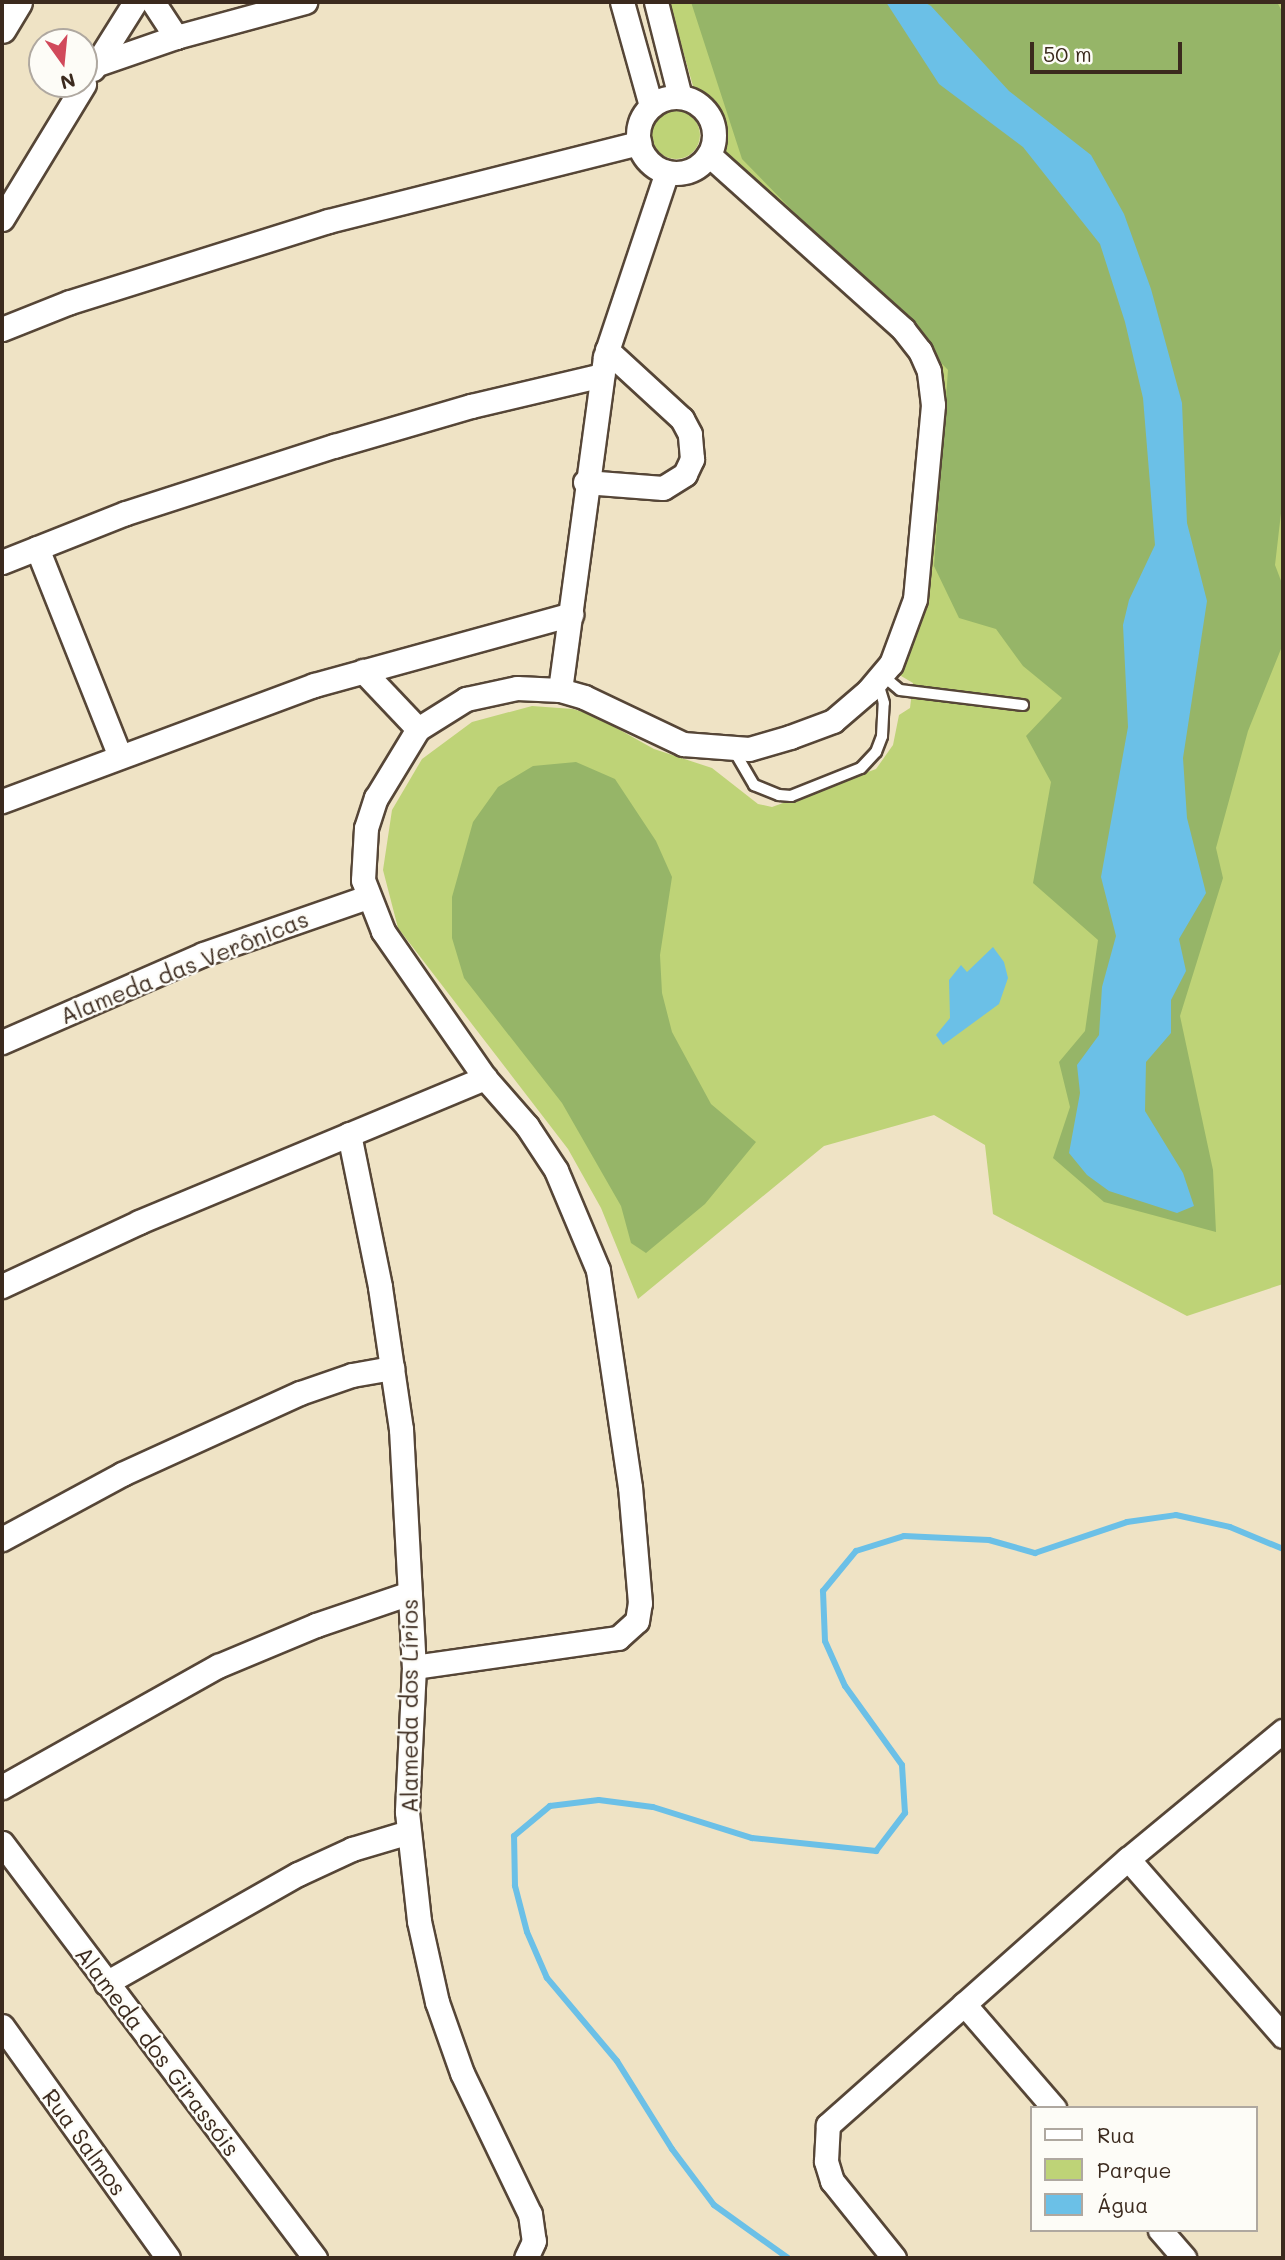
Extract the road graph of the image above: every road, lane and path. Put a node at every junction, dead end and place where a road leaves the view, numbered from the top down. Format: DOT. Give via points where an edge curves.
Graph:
graph roads {
  1 [pos="18,2"];
  2 [pos="135,2"];
  3 [pos="153,2"];
  4 [pos="305,2"];
  5 [pos="622,2"];
  6 [pos="656,2"];
  7 [pos="2,29"];
  8 [pos="176,37"];
  9 [pos="98,61"];
  10 [pos="98,72"];
  11 [pos="680,97"];
  12 [pos="75,98"];
  13 [pos="651,106"];
  14 [pos="639,143"];
  15 [pos="709,155"];
  16 [pos="667,172"];
  17 [pos="2,219"];
  18 [pos="2,328"];
  19 [pos="607,351"];
  20 [pos="602,375"];
  21 [pos="586,482"];
  22 [pos="37,548"];
  23 [pos="2,562"];
  24 [pos="571,614"];
  25 [pos="363,671"];
  26 [pos="879,678"];
  27 [pos="560,690"];
  28 [pos="1023,705"];
  29 [pos="418,729"];
  30 [pos="733,749"];
  31 [pos="119,754"];
  32 [pos="2,801"];
  33 [pos="368,897"];
  34 [pos="2,1042"];
  35 [pos="485,1078"];
  36 [pos="349,1134"];
  37 [pos="2,1286"];
  38 [pos="392,1368"];
  39 [pos="2,1539"];
  40 [pos="410,1593"];
  41 [pos="414,1667"];
  42 [pos="1283,1731"];
  43 [pos="2,1787"];
  44 [pos="409,1832"];
  45 [pos="2,1843"];
  46 [pos="1128,1859"];
  47 [pos="106,1983"];
  48 [pos="964,2004"];
  49 [pos="2,2026"];
  50 [pos="1283,2036"];
  51 [pos="1052,2106"];
  52 [pos="1162,2232"];
  53 [pos="168,2258"];
  54 [pos="315,2258"];
  55 [pos="526,2258"];
  56 [pos="894,2258"];
  57 [pos="1184,2258"];
  1 -- 7 [label="street"];
  2 -- 9 [label="street"];
  3 -- 8 [label="street"];
  4 -- 8 [label="street"];
  5 -- 13 [label="street"];
  6 -- 11 [label="street"];
  8 -- 10 [label="street"];
  11 -- 13 [label="street"];
  11 -- 15 [label="street" via="693,100 712,119 715,132"];
  12 -- 17 [label="street"];
  13 -- 14 [label="street" via="639,125"];
  14 -- 16 [label="street" via="646,160"];
  14 -- 18 [label="street" via="328,221"];
  15 -- 16 [label="street" via="691,171"];
  15 -- 26 [label="street" via="903,329 929,371 932,416 915,599 891,664"];
  16 -- 19 [label="street"];
  19 -- 20 [label="street"];
  19 -- 21 [label="street" via="682,419 690,434 692,459 685,474 663,488"];
  20 -- 21 [label="street"];
  20 -- 22 [label="street" via="471,406 334,446 126,513"];
  21 -- 24 [label="street"];
  22 -- 23 [label="street"];
  22 -- 31 [label="street"];
  24 -- 25 [label="street"];
  24 -- 27 [label="street"];
  25 -- 29 [label="street"];
  25 -- 31 [label="street"];
  26 -- 28 [label="lane" via="900,690"];
  26 -- 30 [label="street" via="833,721 750,749"];
  26 -- 30 [label="lane" via="884,703 882,736 876,752 861,768 791,796 779,795 754,785"];
  27 -- 29 [label="street" via="517,688 466,699"];
  27 -- 30 [label="street" via="683,744"];
  29 -- 33 [label="street" via="390,770 366,828 363,880"];
  31 -- 32 [label="street"];
  33 -- 34 [label="street, Alameda das Verônicas" via="203,954"];
  33 -- 35 [label="street" via="395,949"];
  35 -- 36 [label="street"];
  35 -- 41 [label="street" via="527,1126 556,1170 598,1270 630,1487 640,1603 637,1621 618,1638"];
  36 -- 37 [label="street"];
  36 -- 38 [label="street, Alameda dos Lírios"];
  38 -- 39 [label="street" via="352,1375 300,1393 122,1474"];
  38 -- 40 [label="street, Alameda dos Lírios" via="401,1429"];
  40 -- 41 [label="street, Alameda dos Lírios"];
  40 -- 43 [label="street" via="218,1666"];
  41 -- 44 [label="street, Alameda dos Lírios"];
  42 -- 46 [label="street" via="1246,1757"];
  44 -- 47 [label="street" via="352,1849 298,1874 231,1908"];
  44 -- 55 [label="street, Alameda dos Lírios" via="419,1921 437,2002 461,2073 530,2214 534,2241"];
  45 -- 47 [label="street, Alameda dos Girassóis"];
  46 -- 48 [label="street"];
  46 -- 50 [label="street"];
  47 -- 54 [label="street, Alameda dos Girassóis"];
  48 -- 51 [label="street"];
  48 -- 56 [label="street" via="828,2125 826,2161 832,2181"];
  49 -- 53 [label="street, Rua Salmos"];
  52 -- 57 [label="street"];
}
